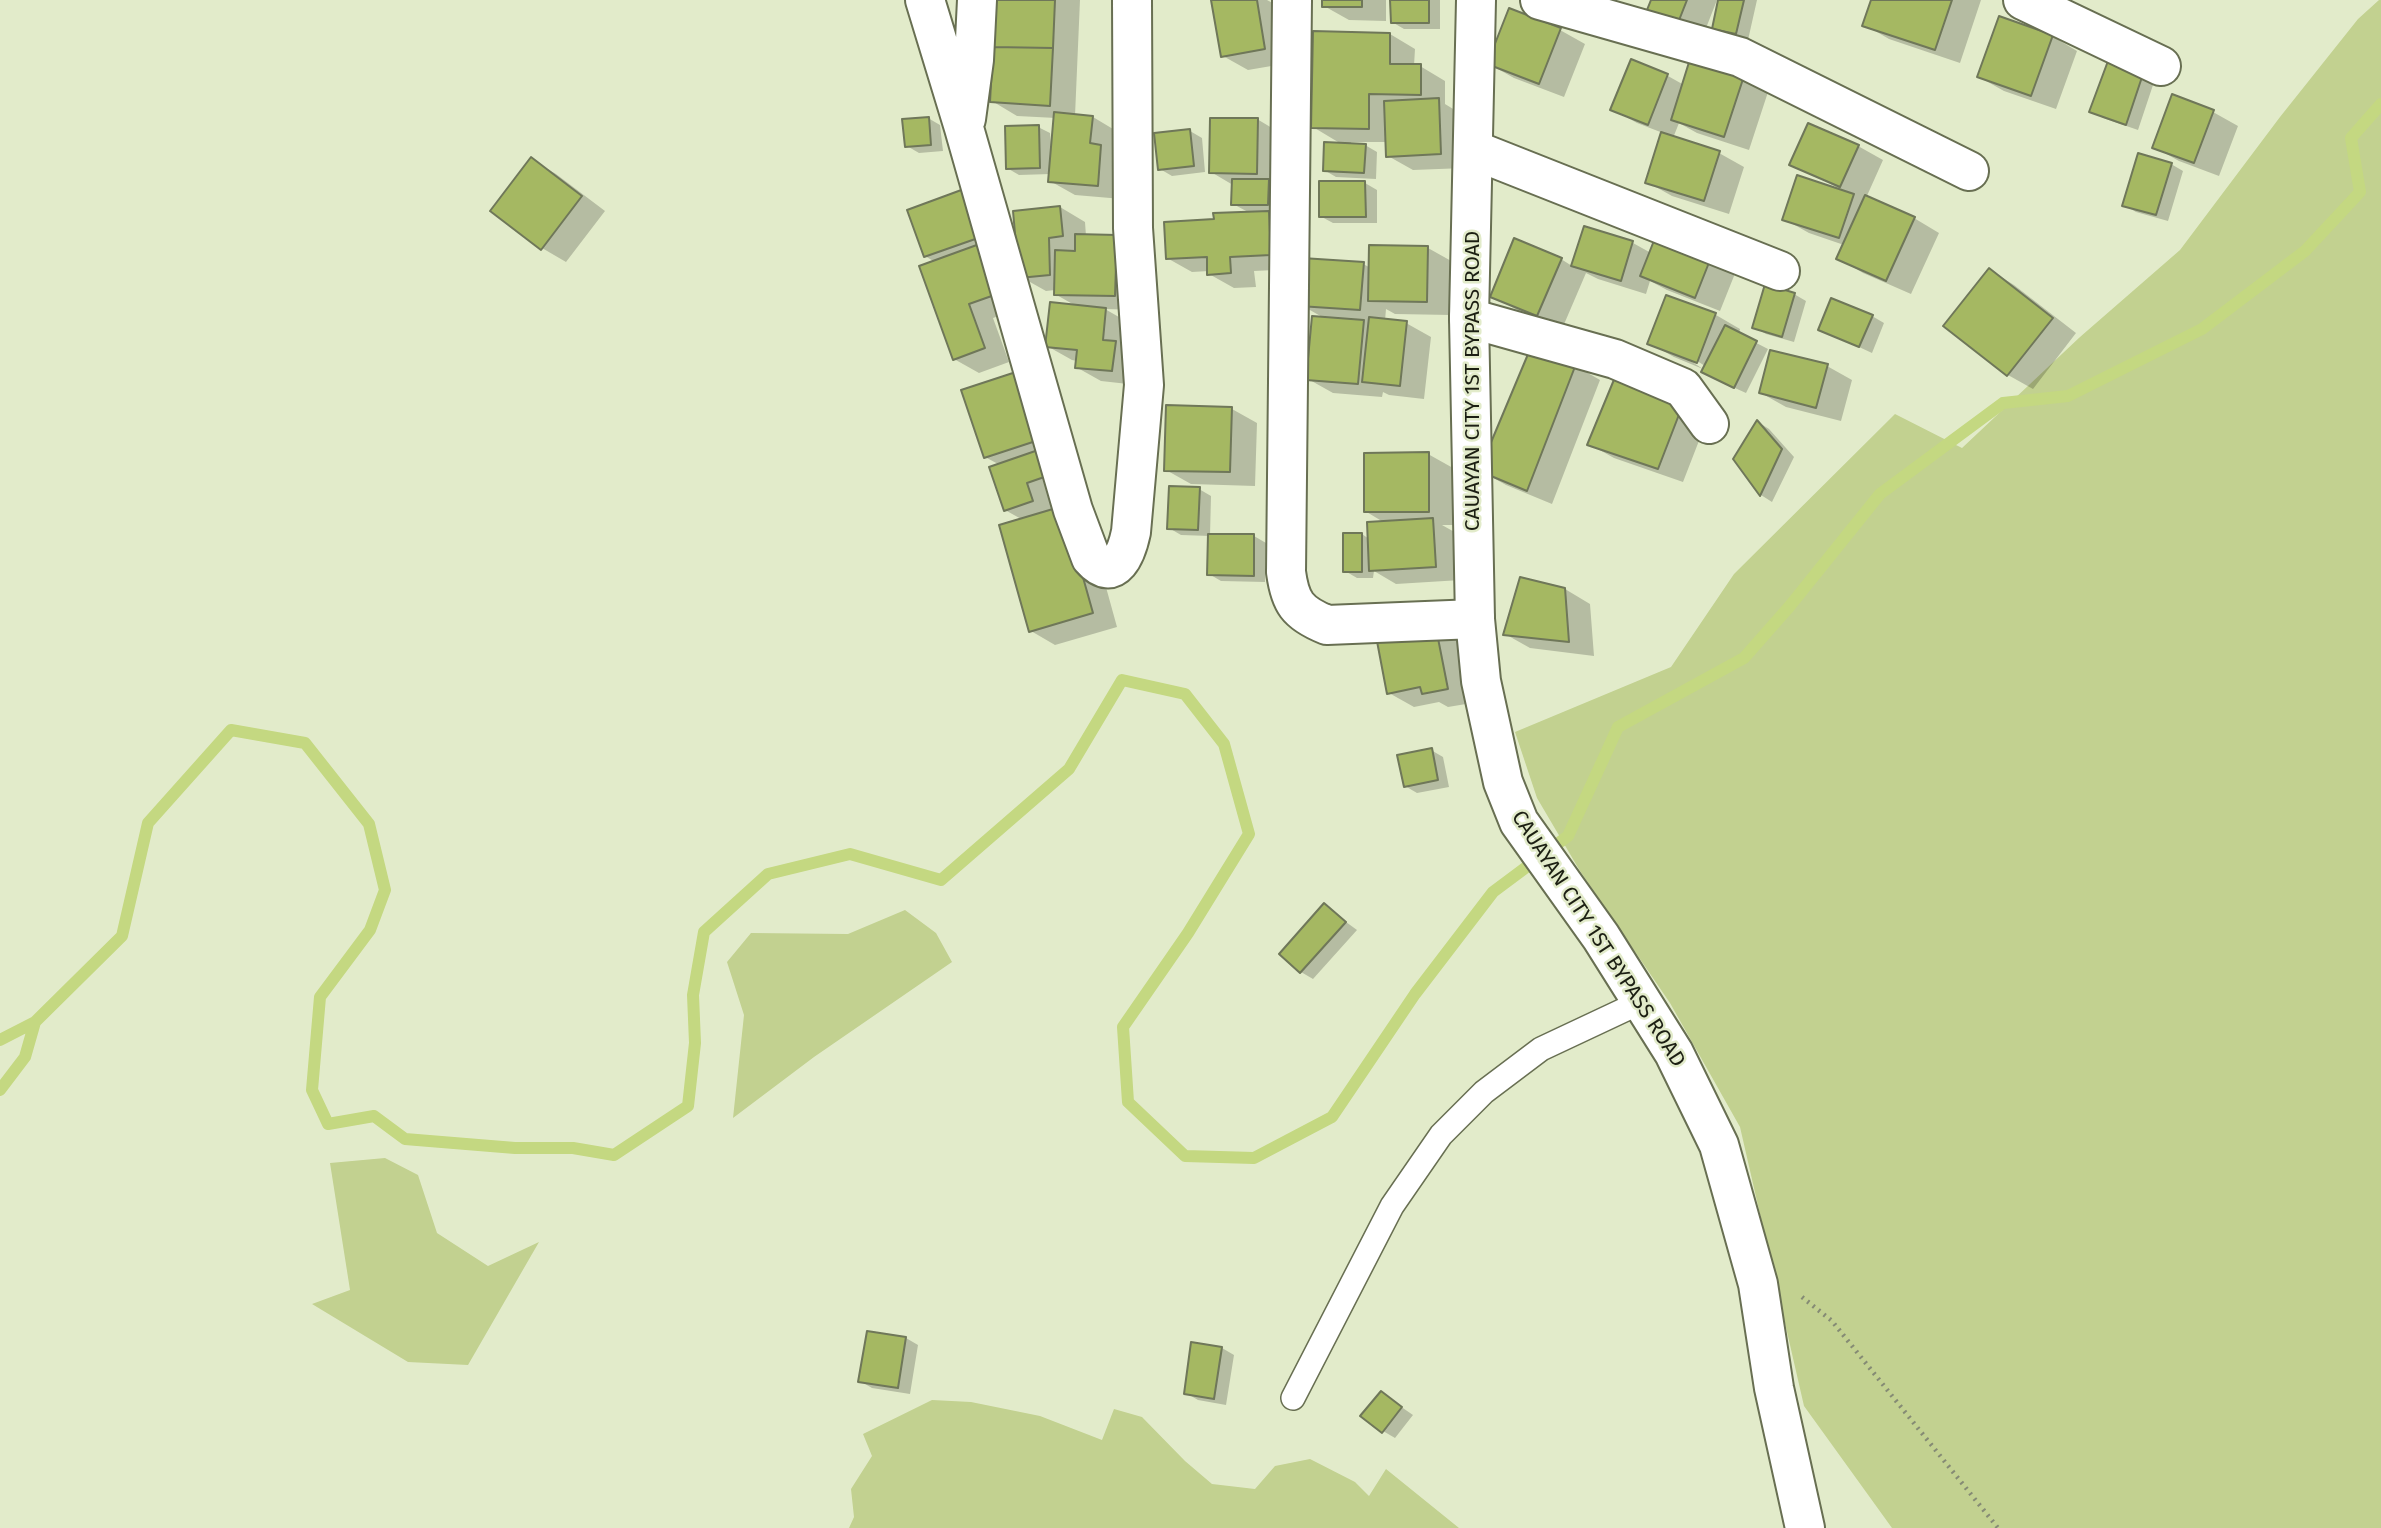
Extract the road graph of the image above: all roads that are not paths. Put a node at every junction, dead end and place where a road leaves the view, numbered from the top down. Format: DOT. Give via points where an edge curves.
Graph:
graph roads {
  1 [pos="925,0"];
  2 [pos="977,0"];
  3 [pos="1132,0"];
  4 [pos="1292,0"];
  5 [pos="1476,0"];
  6 [pos="1540,0"];
  7 [pos="2023,0"];
  8 [pos="2161,65"];
  9 [pos="964,128"];
  10 [pos="1474,150"];
  11 [pos="1969,171"];
  12 [pos="1780,271"];
  13 [pos="1469,318"];
  14 [pos="1709,424"];
  15 [pos="1475,619"];
  16 [pos="1641,1002"];
  17 [pos="1293,1398"];
  18 [pos="1804,1528"];
  1 -- 9 [label="street"];
  2 -- 9 [label="street" via="975,60"];
  3 -- 9 [label="street" via="1133,228 1144,385 1131,532 1126,553 1113,567 1096,564 1091,558 1077,520"];
  4 -- 15 [label="street" via="1289,594 1301,611 1327,625"];
  5 -- 10 [label="street, CAUAYAN CITY 1ST BYPASS ROAD"];
  6 -- 11 [label="street" via="1740,57"];
  7 -- 8 [label="street"];
  10 -- 12 [label="street"];
  10 -- 13 [label="street, CAUAYAN CITY 1ST BYPASS ROAD"];
  13 -- 14 [label="street" via="1615,359 1683,388"];
  13 -- 15 [label="street, CAUAYAN CITY 1ST BYPASS ROAD"];
  15 -- 16 [label="street, CAUAYAN CITY 1ST BYPASS ROAD" via="1489,719 1503,782 1519,822"];
  16 -- 17 [label="lane" via="1542,1049 1483,1092 1441,1135 1392,1206"];
  16 -- 18 [label="street, CAUAYAN CITY 1ST BYPASS ROAD" via="1674,1053 1719,1145 1758,1284 1774,1388"];
}
